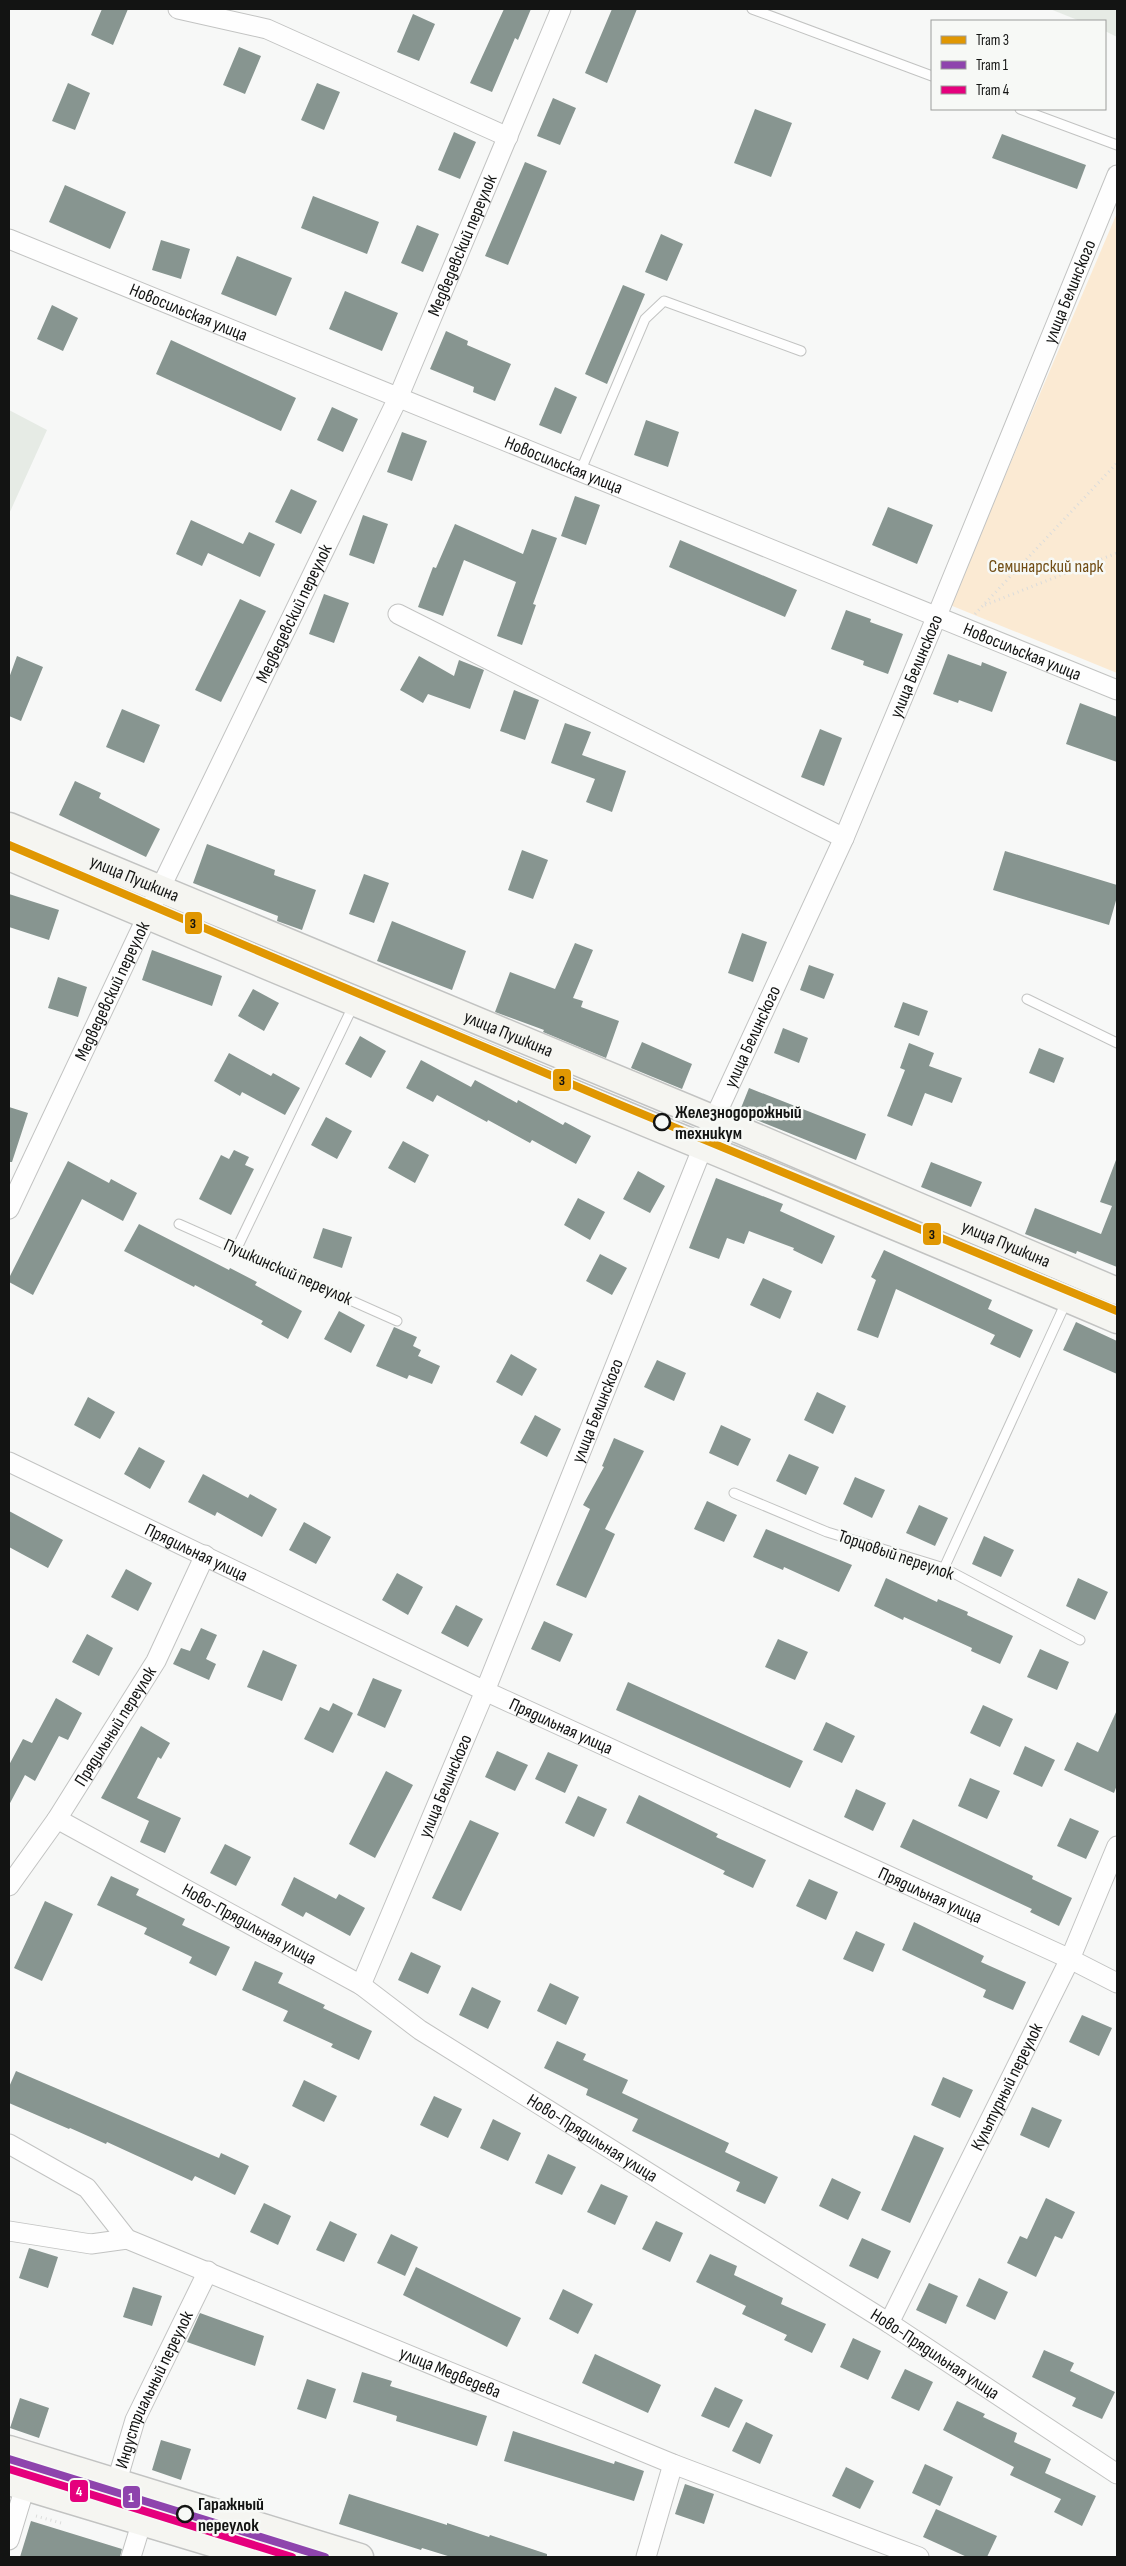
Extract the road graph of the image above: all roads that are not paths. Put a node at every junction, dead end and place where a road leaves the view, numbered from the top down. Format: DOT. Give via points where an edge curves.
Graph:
graph roads {
  1 [pos="178,9"];
  2 [pos="561,9"];
  3 [pos="752,9"];
  4 [pos="931,76"];
  5 [pos="1023,110"];
  6 [pos="508,137"];
  7 [pos="1117,145"];
  8 [pos="1117,175"];
  9 [pos="9,239"];
  10 [pos="800,351"];
  11 [pos="398,398"];
  12 [pos="580,472"];
  13 [pos="398,614"];
  14 [pos="936,618"];
  15 [pos="1117,690"];
  16 [pos="9,826"];
  17 [pos="844,838"];
  18 [pos="9,857"];
  19 [pos="160,889"];
  20 [pos="147,916"];
  21 [pos="1027,1000"];
  22 [pos="354,1004"];
  23 [pos="1117,1043"];
  24 [pos="714,1120"];
  25 [pos="704,1146"];
  26 [pos="9,1209"];
  27 [pos="179,1224"];
  28 [pos="236,1250"];
  29 [pos="1117,1291"];
  30 [pos="1068,1299"];
  31 [pos="1117,1320"];
  32 [pos="397,1321"];
  33 [pos="9,1462"];
  34 [pos="734,1493"];
  35 [pos="205,1555"];
  36 [pos="944,1568"];
  37 [pos="1080,1640"];
  38 [pos="484,1691"];
  39 [pos="57,1819"];
  40 [pos="1117,1846"];
  41 [pos="9,1886"];
  42 [pos="1070,1959"];
  43 [pos="1117,1983"];
  44 [pos="361,1985"];
  45 [pos="9,2144"];
  46 [pos="9,2231"];
  47 [pos="127,2239"];
  48 [pos="208,2271"];
  49 [pos="889,2323"];
  50 [pos="9,2449"];
  51 [pos="673,2464"];
  52 [pos="1117,2474"];
  53 [pos="116,2482"];
  54 [pos="17,2484"];
  55 [pos="108,2511"];
  56 [pos="142,2521"];
  57 [pos="9,2540"];
  58 [pos="131,2557"];
  59 [pos="258,2557"];
  60 [pos="360,2557"];
  61 [pos="646,2557"];
  62 [pos="919,2557"];
  1 -- 6 [label="street" via="267,29"];
  2 -- 6 [label="street, Медведевский переулок"];
  3 -- 4 [label="lane"];
  5 -- 7 [label="lane"];
  6 -- 11 [label="street, Медведевский переулок"];
  8 -- 14 [label="street, улица Белинского"];
  9 -- 11 [label="street, Новосильская улица"];
  10 -- 12 [label="lane" via="664,301 645,318"];
  11 -- 12 [label="street, Новосильская улица"];
  11 -- 19 [label="street, Медведевский переулок"];
  12 -- 14 [label="street, Новосильская улица"];
  13 -- 17 [label="street"];
  14 -- 15 [label="street, Новосильская улица"];
  14 -- 17 [label="street, улица Белинского"];
  16 -- 19 [label="main road, улица Пушкина"];
  17 -- 24 [label="street, улица Белинского"];
  18 -- 20 [label="main road, улица Пушкина"];
  19 -- 20 [label="street, Медведевский переулок"];
  19 -- 24 [label="main road, улица Пушкина"];
  20 -- 22 [label="main road, улица Пушкина"];
  20 -- 26 [label="street, Медведевский переулок"];
  21 -- 23 [label="lane"];
  22 -- 25 [label="main road, улица Пушкина"];
  22 -- 28 [label="lane"];
  24 -- 25 [label="street, улица Белинского"];
  24 -- 29 [label="main road, улица Пушкина"];
  25 -- 30 [label="main road, улица Пушкина"];
  25 -- 38 [label="street, улица Белинского"];
  27 -- 28 [label="lane, Пушкинский переулок"];
  28 -- 32 [label="lane, Пушкинский переулок"];
  30 -- 31 [label="main road, улица Пушкина"];
  30 -- 36 [label="lane"];
  33 -- 35 [label="street, Прядильная улица"];
  34 -- 36 [label="lane, Торцовый переулок" via="827,1532"];
  35 -- 38 [label="street, Прядильная улица"];
  35 -- 39 [label="street, Прядильный переулок" via="156,1661"];
  36 -- 37 [label="lane, Торцовый переулок"];
  38 -- 42 [label="street, Прядильная улица"];
  38 -- 44 [label="street, улица Белинского"];
  39 -- 41 [label="street, Прядильный переулок"];
  39 -- 44 [label="street, Ново-Прядильная улица"];
  40 -- 42 [label="street, Культурный переулок"];
  42 -- 43 [label="street, Прядильная улица"];
  42 -- 49 [label="street, Культурный переулок"];
  44 -- 49 [label="street, Ново-Прядильная улица" via="420,2030"];
  45 -- 47 [label="street" via="88,2188"];
  46 -- 47 [label="street" via="90,2244"];
  47 -- 48 [label="street, улица Медведева"];
  48 -- 51 [label="street, улица Медведева"];
  48 -- 53 [label="street, Индустриальный переулок" via="135,2420"];
  49 -- 52 [label="street, Ново-Прядильная улица"];
  50 -- 53 [label="main road"];
  51 -- 61 [label="street"];
  51 -- 62 [label="street, улица Медведева"];
  53 -- 55 [label="street, Индустриальный переулок"];
  53 -- 60 [label="main road"];
  54 -- 55 [label="main road"];
  54 -- 57 [label="street"];
  55 -- 56 [label="main road"];
  56 -- 58 [label="street"];
  56 -- 59 [label="main road"];
}
